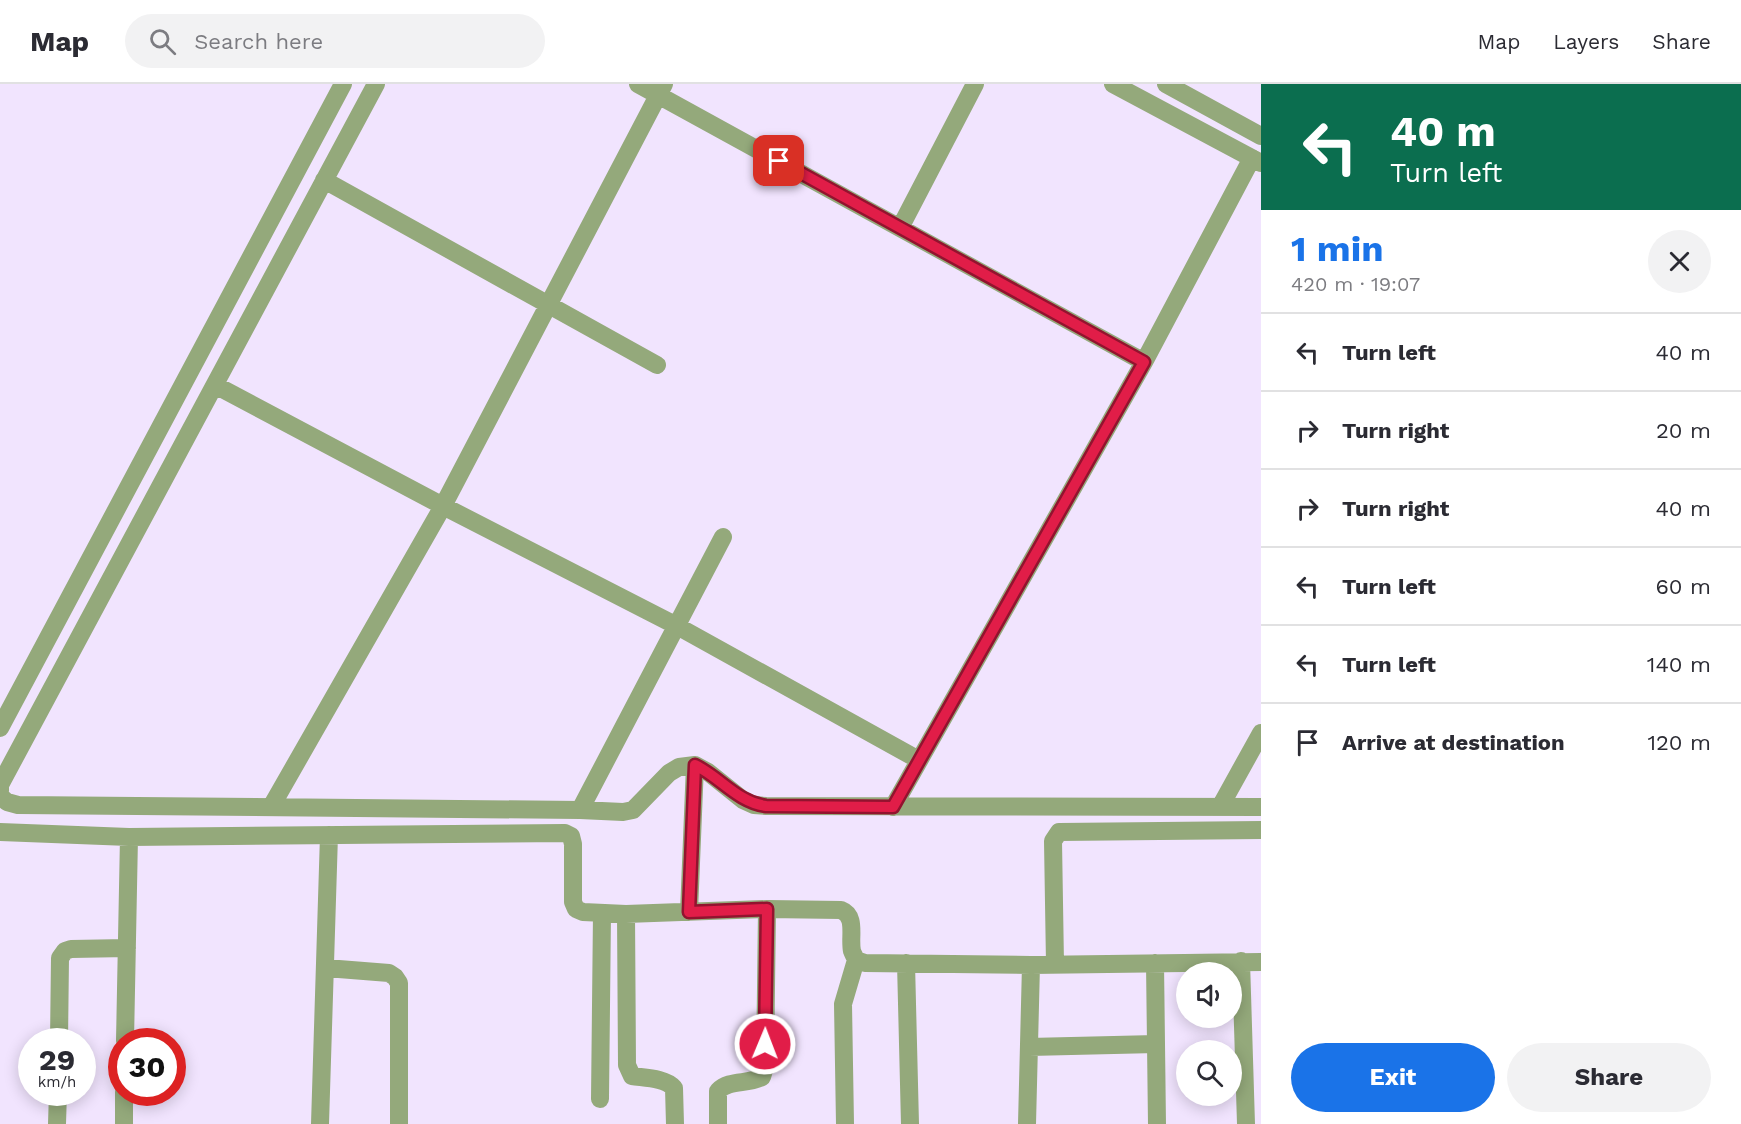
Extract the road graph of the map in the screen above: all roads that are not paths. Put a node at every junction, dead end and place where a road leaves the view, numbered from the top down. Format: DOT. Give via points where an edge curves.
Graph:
graph roads {
  1 [pos="343,84"];
  2 [pos="376,84"];
  3 [pos="638,84"];
  4 [pos="975,84"];
  5 [pos="1113,84"];
  6 [pos="1166,84"];
  7 [pos="661,89"];
  8 [pos="1261,135"];
  9 [pos="1256,161"];
  10 [pos="324,180"];
  11 [pos="900,228"];
  12 [pos="548,305"];
  13 [pos="1144,362"];
  14 [pos="657,365"];
  15 [pos="215,385"];
  16 [pos="443,506"];
  17 [pos="723,537"];
  18 [pos="677,626"];
  19 [pos="0,728"];
  20 [pos="1261,733"];
  21 [pos="919,760"];
  22 [pos="695,765"];
  23 [pos="0,791"];
  24 [pos="0,796"];
  25 [pos="271,807"];
  26 [pos="893,807"];
  27 [pos="1220,807"];
  28 [pos="1261,807"];
  29 [pos="580,810"];
  30 [pos="1261,830"];
  31 [pos="0,832"];
  32 [pos="329,835"];
  33 [pos="129,837"];
  34 [pos="767,909"];
  35 [pos="689,912"];
  36 [pos="602,913"];
  37 [pos="626,914"];
  38 [pos="127,948"];
  39 [pos="856,960"];
  40 [pos="1242,961"];
  41 [pos="1261,962"];
  42 [pos="906,963"];
  43 [pos="1155,963"];
  44 [pos="1055,964"];
  45 [pos="1030,965"];
  46 [pos="326,968"];
  47 [pos="59,1028"];
  48 [pos="125,1028"];
  49 [pos="1156,1044"];
  50 [pos="1029,1047"];
  51 [pos="600,1099"];
  52 [pos="58,1106"];
  53 [pos="124,1106"];
  54 [pos="57,1124"];
  55 [pos="124,1124"];
  56 [pos="320,1124"];
  57 [pos="399,1124"];
  58 [pos="675,1124"];
  59 [pos="718,1124"];
  60 [pos="845,1124"];
  61 [pos="910,1124"];
  62 [pos="1027,1124"];
  63 [pos="1157,1124"];
  64 [pos="1246,1124"];
  1 -- 19 [label="street"];
  2 -- 10 [label="street"];
  3 -- 7 [label="street"];
  4 -- 11 [label="street"];
  5 -- 9 [label="street"];
  6 -- 8 [label="street"];
  7 -- 11 [label="street"];
  7 -- 12 [label="street"];
  9 -- 13 [label="street"];
  10 -- 12 [label="street"];
  10 -- 15 [label="street"];
  11 -- 13 [label="street"];
  12 -- 14 [label="street"];
  12 -- 16 [label="street"];
  13 -- 21 [label="street"];
  15 -- 16 [label="street"];
  15 -- 23 [label="street"];
  16 -- 18 [label="street"];
  16 -- 25 [label="street"];
  17 -- 18 [label="street"];
  18 -- 21 [label="street"];
  18 -- 29 [label="street"];
  20 -- 27 [label="street"];
  21 -- 26 [label="street"];
  22 -- 26 [label="street" via="754,805"];
  22 -- 29 [label="street" via="669,773 633,810"];
  22 -- 35 [label="street"];
  24 -- 25 [label="street" via="18,806"];
  25 -- 29 [label="street"];
  26 -- 27 [label="street"];
  27 -- 28 [label="street"];
  30 -- 44 [label="street" via="1059,832 1053,841"];
  31 -- 33 [label="street"];
  32 -- 33 [label="street"];
  32 -- 36 [label="street" via="565,833 571,836 573,844 576,909"];
  32 -- 46 [label="street"];
  33 -- 38 [label="street"];
  34 -- 35 [label="street"];
  34 -- 39 [label="street" via="847,912"];
  34 -- 59 [label="street" via="765,1067 762,1077 724,1085 718,1091"];
  35 -- 37 [label="street"];
  36 -- 37 [label="street"];
  36 -- 51 [label="street"];
  37 -- 58 [label="street" via="627,1065 632,1076 670,1083 674,1088"];
  38 -- 47 [label="street" via="65,951 60,958"];
  38 -- 48 [label="street"];
  39 -- 42 [label="street"];
  39 -- 60 [label="street" via="843,1004"];
  40 -- 41 [label="street"];
  40 -- 43 [label="street"];
  40 -- 64 [label="street"];
  42 -- 45 [label="street"];
  42 -- 61 [label="street"];
  43 -- 44 [label="street"];
  43 -- 49 [label="street"];
  44 -- 45 [label="street"];
  45 -- 50 [label="street"];
  46 -- 56 [label="street"];
  46 -- 57 [label="street" via="389,973 399,983"];
  49 -- 50 [label="street"];
  49 -- 63 [label="street"];
  50 -- 62 [label="street"];
  52 -- 54 [label="street"];
  53 -- 55 [label="street"];
}
